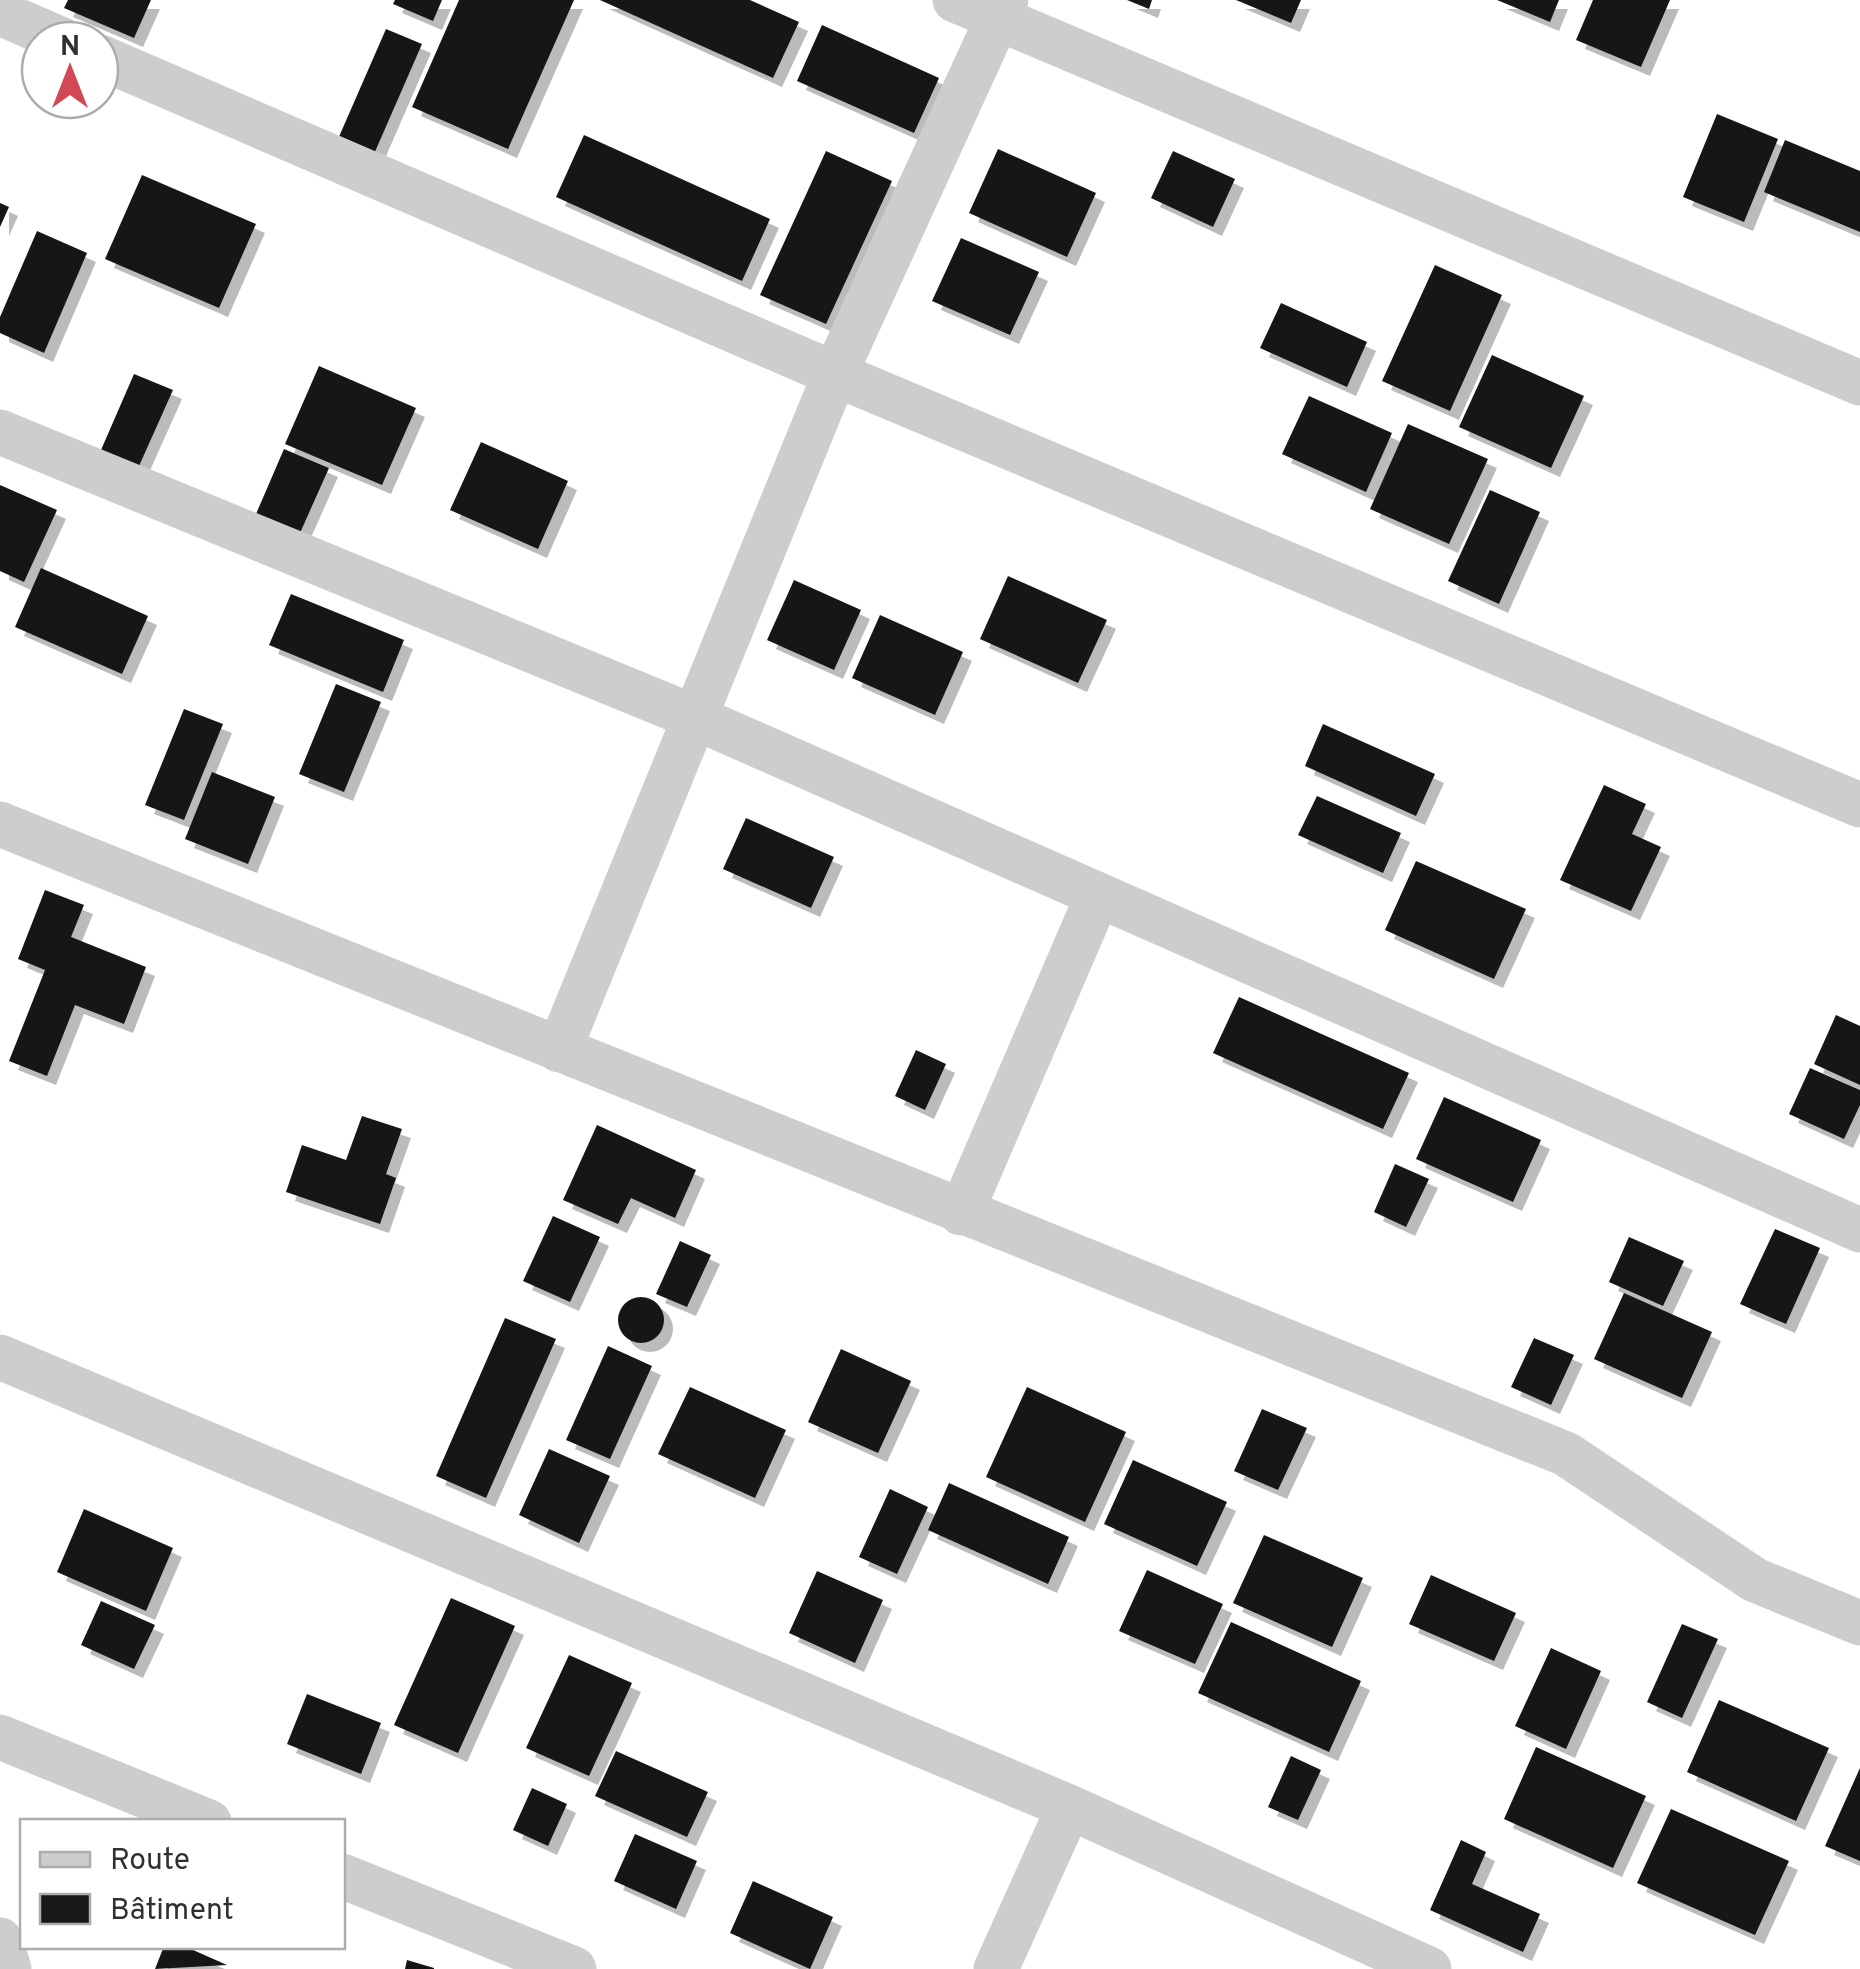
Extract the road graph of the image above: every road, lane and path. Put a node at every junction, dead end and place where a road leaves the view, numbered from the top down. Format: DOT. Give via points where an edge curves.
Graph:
graph roads {
  1 [pos="954,0"];
  2 [pos="1002,10"];
  3 [pos="120,66"];
  4 [pos="834,374"];
  5 [pos="1860,382"];
  6 [pos="0,432"];
  7 [pos="694,717"];
  8 [pos="1860,804"];
  9 [pos="0,824"];
  10 [pos="1098,895"];
  11 [pos="559,1050"];
  12 [pos="962,1214"];
  13 [pos="1860,1230"];
  14 [pos="0,1356"];
  15 [pos="1860,1623"];
  16 [pos="0,1737"];
  17 [pos="1068,1807"];
  18 [pos="202,1819"];
  19 [pos="345,1877"];
  20 [pos="0,1940"];
  21 [pos="9,1969"];
  22 [pos="574,1969"];
  23 [pos="996,1969"];
  24 [pos="1428,1969"];
  1 -- 2 [label="street"];
  2 -- 4 [label="street"];
  2 -- 5 [label="street"];
  3 -- 4 [label="street"];
  4 -- 7 [label="street"];
  4 -- 8 [label="street"];
  6 -- 7 [label="street"];
  7 -- 10 [label="street"];
  7 -- 11 [label="street"];
  9 -- 11 [label="street"];
  10 -- 12 [label="street"];
  10 -- 13 [label="street"];
  11 -- 12 [label="street"];
  12 -- 15 [label="street" via="1566,1454 1756,1580"];
  14 -- 17 [label="street"];
  16 -- 18 [label="street"];
  17 -- 23 [label="street"];
  17 -- 24 [label="street"];
  19 -- 22 [label="street"];
  20 -- 21 [label="street"];
}
